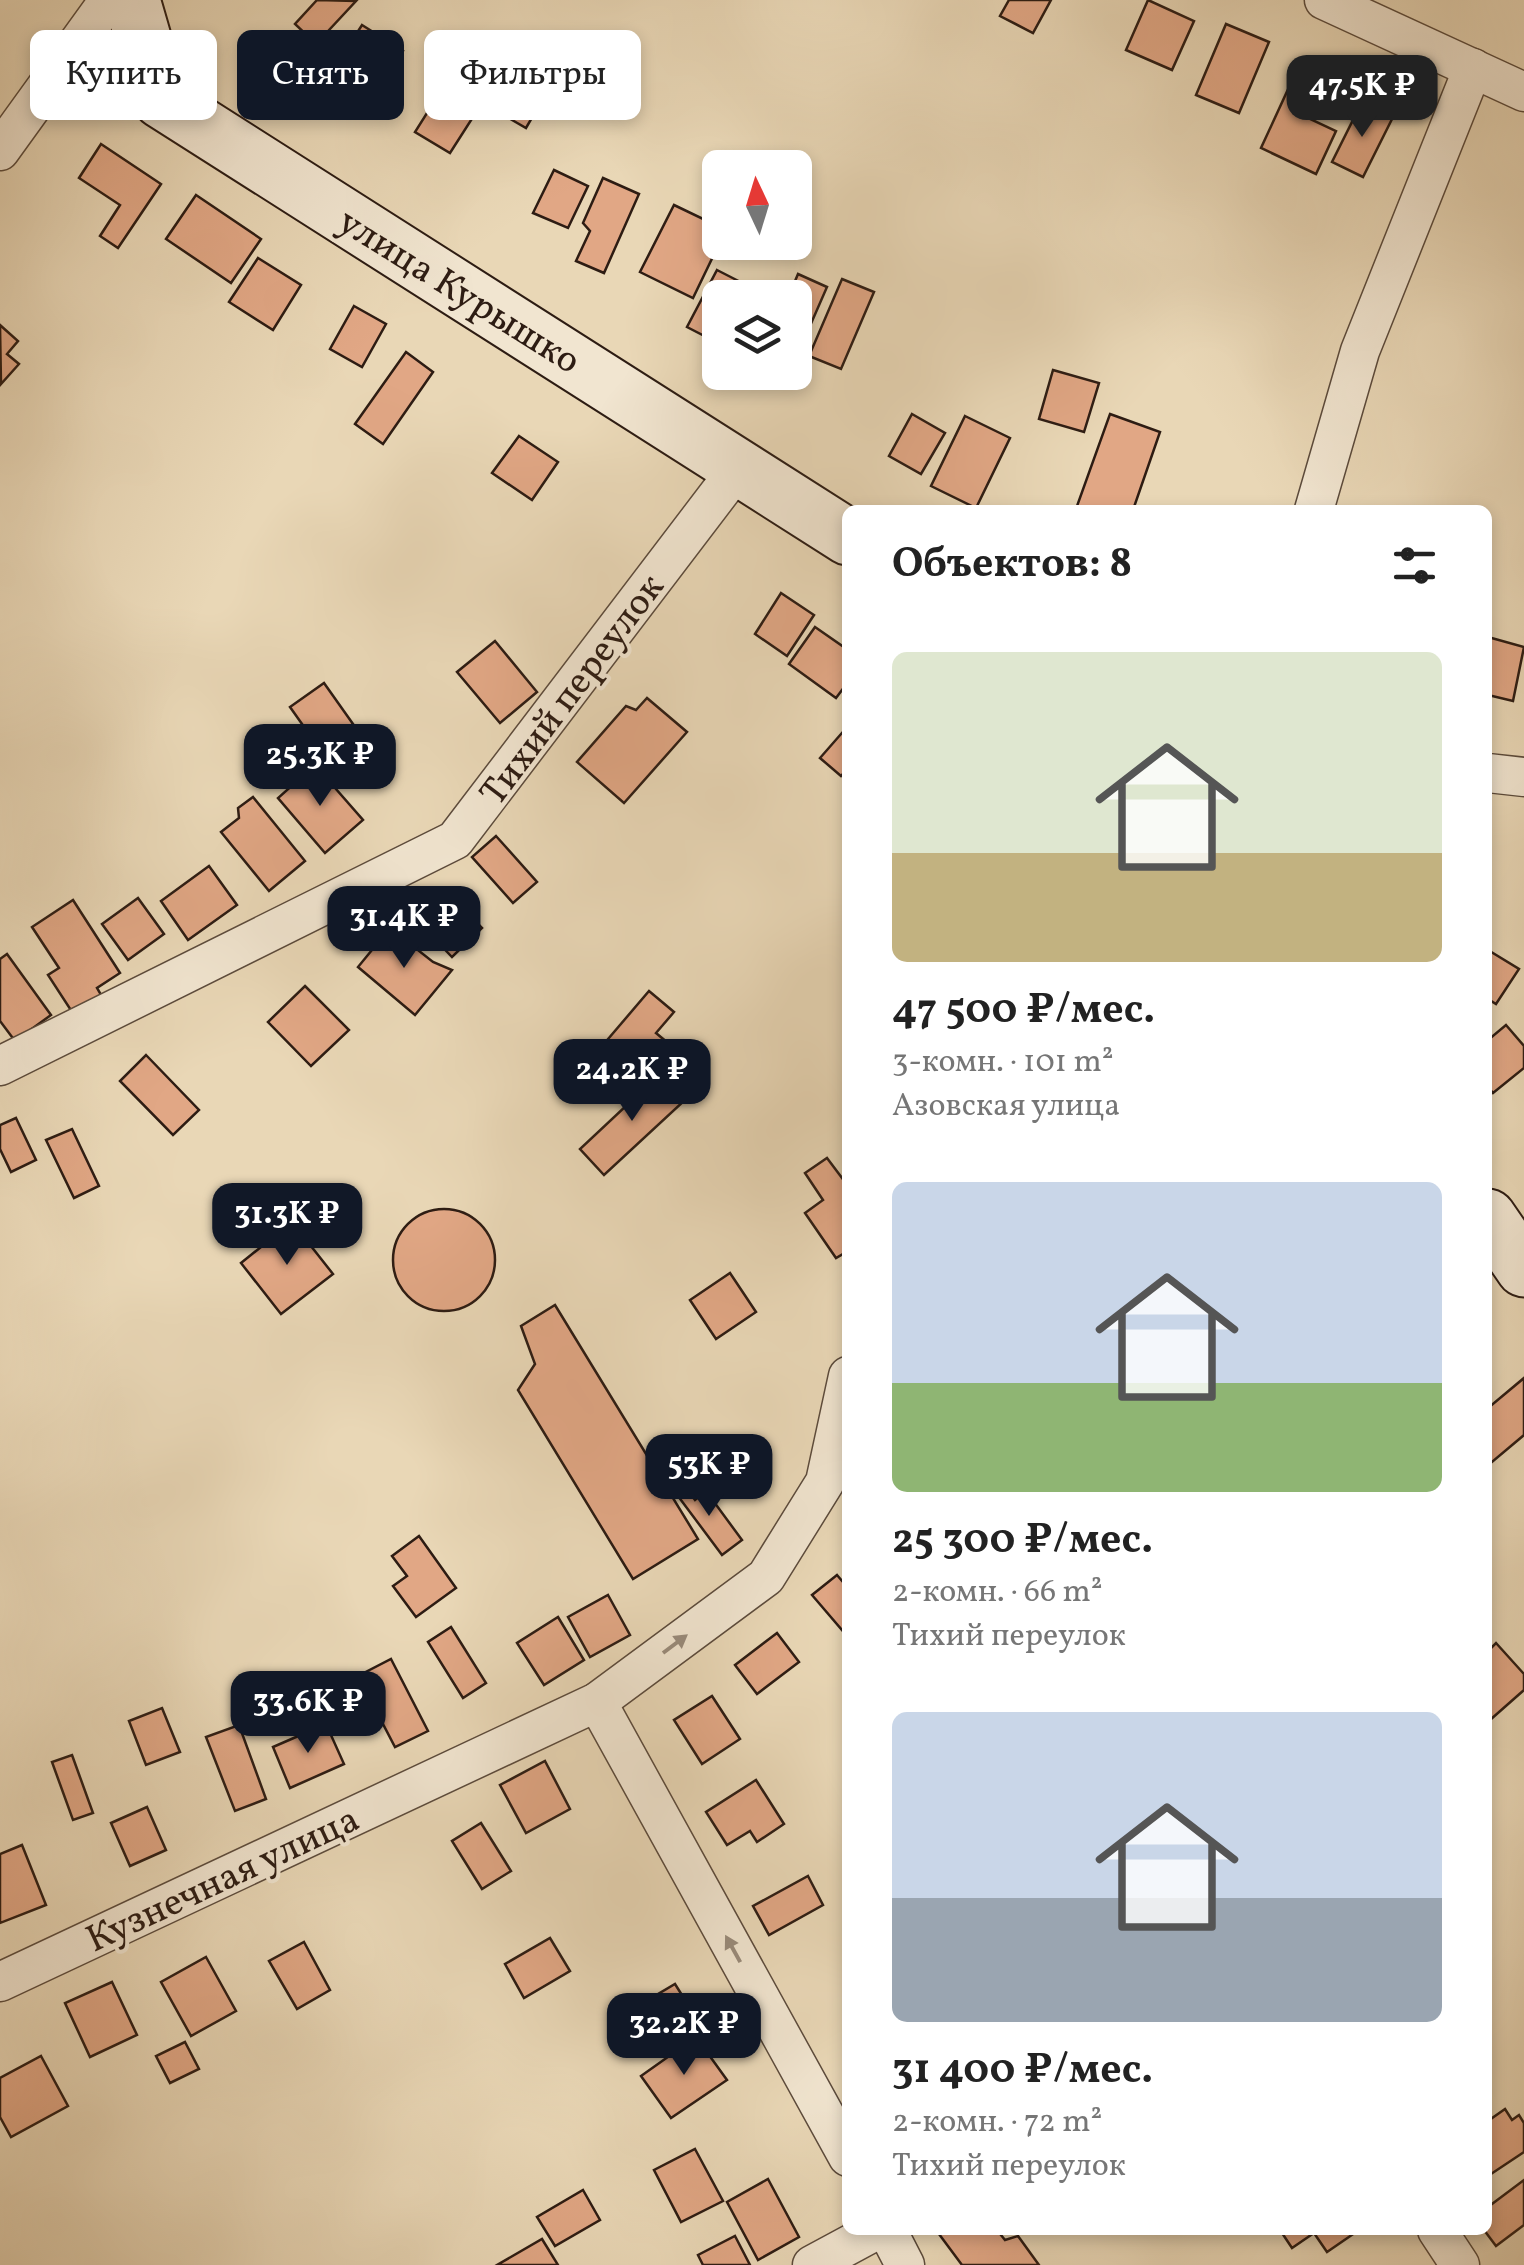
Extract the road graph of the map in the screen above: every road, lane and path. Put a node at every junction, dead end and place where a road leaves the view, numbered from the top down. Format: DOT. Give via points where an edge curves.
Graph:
graph roads {
  1 [pos="109,0"];
  2 [pos="132,0"];
  3 [pos="1324,0"];
  4 [pos="1473,68"];
  5 [pos="1524,92"];
  6 [pos="0,151"];
  7 [pos="739,467"];
  8 [pos="1315,505"];
  9 [pos="842,533"];
  10 [pos="1492,773"];
  11 [pos="1524,777"];
  12 [pos="0,1066"];
  13 [pos="1492,1223"];
  14 [pos="1524,1269"];
  15 [pos="842,1421"];
  16 [pos="597,1702"];
  17 [pos="0,1982"];
  18 [pos="842,2146"];
  19 [pos="869,2235"];
  20 [pos="890,2235"];
  21 [pos="1440,2235"];
  22 [pos="812,2265"];
  23 [pos="905,2265"];
  24 [pos="1460,2265"];
  1 -- 6 [label="street"];
  2 -- 7 [label="street, улица Курышко" via="161,100"];
  3 -- 4 [label="street"];
  4 -- 5 [label="street"];
  4 -- 8 [label="street" via="1360,351"];
  7 -- 9 [label="street, улица Курышко"];
  7 -- 12 [label="street, Тихий переулок" via="456,840"];
  10 -- 11 [label="street"];
  13 -- 14 [label="street"];
  16 -- 15 [label="street, Кузнечная улица, one-way" via="766,1577 826,1482"];
  16 -- 17 [label="street, Кузнечная улица"];
  18 -- 16 [label="street, one-way"];
  19 -- 22 [label="street"];
  20 -- 23 [label="street"];
  21 -- 24 [label="street"];
}
